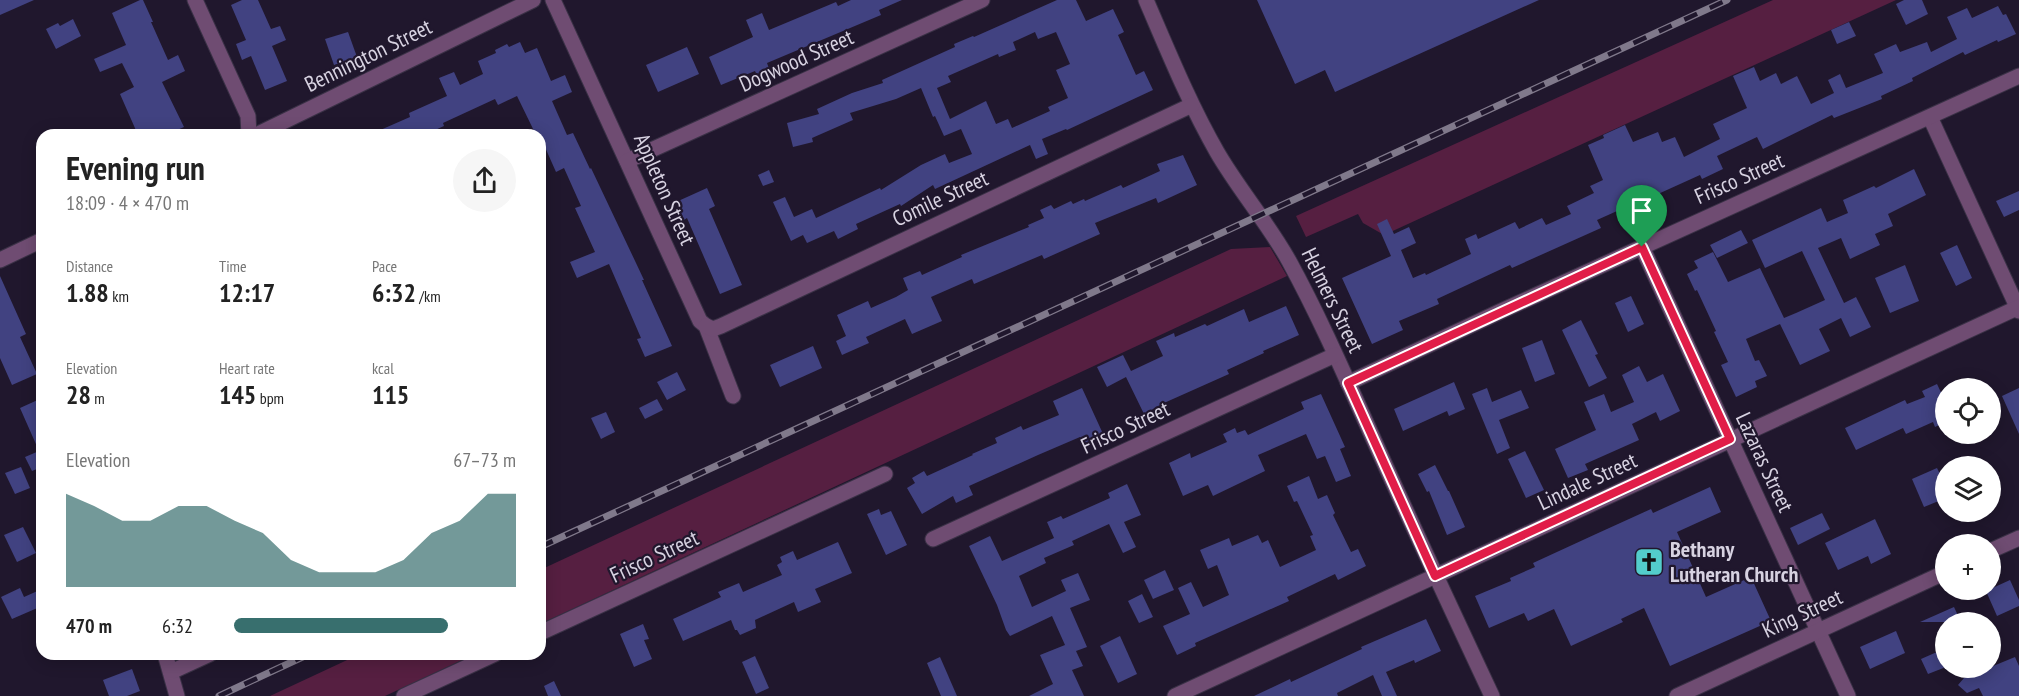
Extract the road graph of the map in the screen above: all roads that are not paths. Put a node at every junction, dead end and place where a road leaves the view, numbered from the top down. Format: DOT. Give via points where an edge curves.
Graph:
graph roads {
  1 [pos="195,0"];
  2 [pos="532,0"];
  3 [pos="553,0"];
  4 [pos="982,0"];
  5 [pos="1146,0"];
  6 [pos="2019,76"];
  7 [pos="1192,105"];
  8 [pos="1930,117"];
  9 [pos="249,129"];
  10 [pos="268,129"];
  11 [pos="627,160"];
  12 [pos="36,247"];
  13 [pos="1642,247"];
  14 [pos="0,260"];
  15 [pos="2018,309"];
  16 [pos="706,326"];
  17 [pos="1335,355"];
  18 [pos="1348,383"];
  19 [pos="733,396"];
  20 [pos="1730,439"];
  21 [pos="885,474"];
  22 [pos="2019,538"];
  23 [pos="933,539"];
  24 [pos="2001,546"];
  25 [pos="1435,576"];
  26 [pos="1935,577"];
  27 [pos="546,630"];
  28 [pos="1818,630"];
  29 [pos="167,660"];
  30 [pos="197,660"];
  31 [pos="482,660"];
  32 [pos="171,672"];
  33 [pos="408,695"];
  34 [pos="177,696"];
  35 [pos="1175,696"];
  36 [pos="1492,696"];
  37 [pos="1677,696"];
  38 [pos="1848,696"];
  1 -- 9 [label="street" via="248,116"];
  2 -- 10 [label="street, Bennington Street"];
  3 -- 11 [label="street, Appleton Street"];
  4 -- 11 [label="street, Dogwood Street"];
  5 -- 7 [label="street, Helmers Street"];
  6 -- 8 [label="street, Frisco Street"];
  7 -- 16 [label="street, Comile Street" via="721,326"];
  7 -- 17 [label="street, Helmers Street" via="1238,187 1277,240"];
  8 -- 13 [label="street, Frisco Street"];
  8 -- 15 [label="street"];
  11 -- 16 [label="street, Appleton Street" via="700,321"];
  12 -- 14 [label="street"];
  13 -- 18 [label="street, Frisco Street"];
  13 -- 20 [label="street, Lazaras Street"];
  15 -- 20 [label="street, Lindale Street"];
  16 -- 19 [label="street, Appleton Street"];
  17 -- 18 [label="street, Helmers Street"];
  17 -- 23 [label="street, Frisco Street"];
  18 -- 25 [label="street, Helmers Street"];
  20 -- 25 [label="street, Lindale Street"];
  20 -- 28 [label="street, Lazaras Street"];
  21 -- 27 [label="street, Frisco Street"];
  22 -- 24 [label="street"];
  25 -- 35 [label="street, Lindale Street"];
  25 -- 36 [label="street, Helmers Street"];
  26 -- 28 [label="street, King Street"];
  28 -- 37 [label="street, King Street"];
  28 -- 38 [label="street, Lazaras Street"];
  29 -- 32 [label="street"];
  30 -- 32 [label="street"];
  31 -- 33 [label="street"];
  32 -- 34 [label="street"];
}
